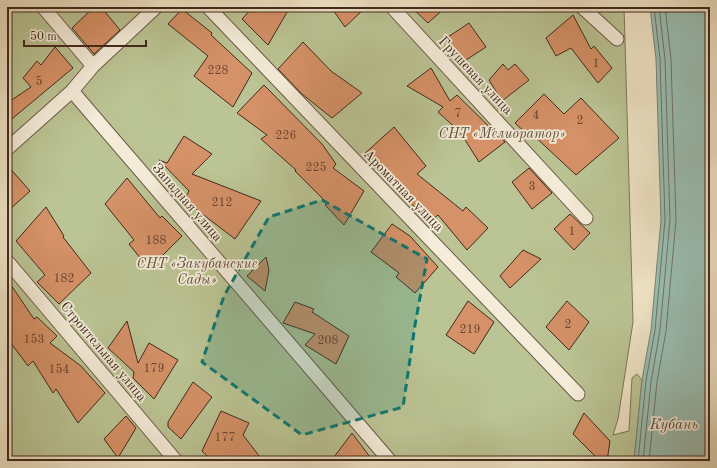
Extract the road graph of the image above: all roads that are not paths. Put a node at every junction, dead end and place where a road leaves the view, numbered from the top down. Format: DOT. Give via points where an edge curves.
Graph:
graph roads {
  1 [pos="43,7"];
  2 [pos="156,7"];
  3 [pos="208,7"];
  4 [pos="392,7"];
  5 [pos="582,7"];
  6 [pos="617,39"];
  7 [pos="93,66"];
  8 [pos="72,91"];
  9 [pos="7,149"];
  10 [pos="586,218"];
  11 [pos="7,261"];
  12 [pos="578,394"];
  13 [pos="176,461"];
  14 [pos="390,461"];
  1 -- 7 [label="street"];
  2 -- 7 [label="street"];
  3 -- 12 [label="street, Ароматная улица"];
  4 -- 10 [label="street, Грушевая улица"];
  5 -- 6 [label="street"];
  7 -- 8 [label="street"];
  8 -- 9 [label="street"];
  8 -- 14 [label="street, Западная улица"];
  11 -- 13 [label="street, Строительная улица"];
}
